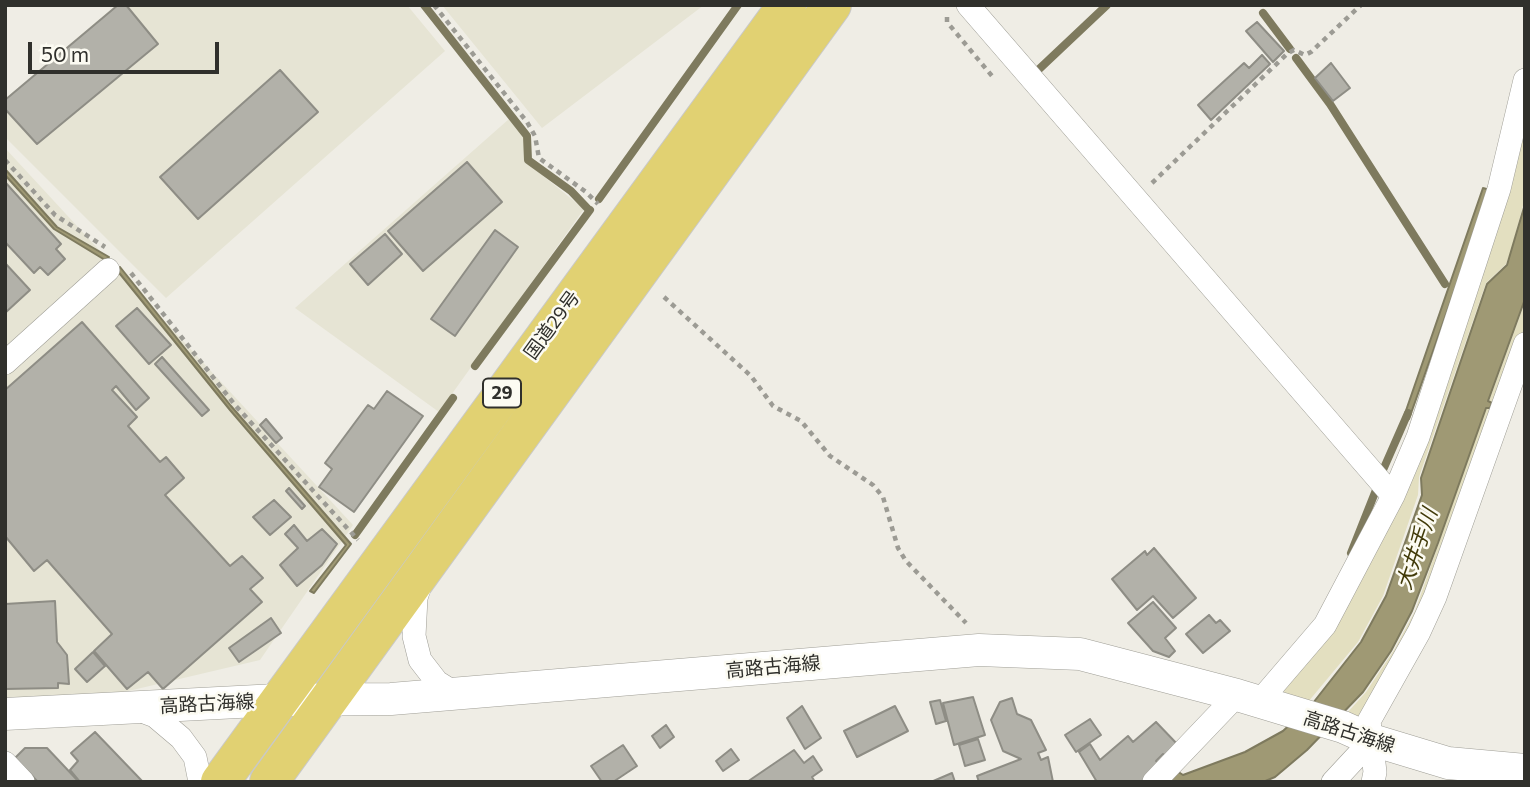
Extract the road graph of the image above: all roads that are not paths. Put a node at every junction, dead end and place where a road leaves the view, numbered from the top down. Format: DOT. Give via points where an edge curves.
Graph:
graph roads {
  1 [pos="787,5"];
  2 [pos="832,5"];
  3 [pos="968,5"];
  4 [pos="1525,80"];
  5 [pos="113,264"];
  6 [pos="1525,344"];
  7 [pos="5,363"];
  8 [pos="1393,496"];
  9 [pos="429,559"];
  10 [pos="456,694"];
  11 [pos="276,700"];
  12 [pos="325,702"];
  13 [pos="1257,702"];
  14 [pos="134,708"];
  15 [pos="5,714"];
  16 [pos="1373,740"];
  17 [pos="5,763"];
  18 [pos="1525,770"];
  19 [pos="23,782"];
  20 [pos="200,782"];
  21 [pos="220,782"];
  22 [pos="269,782"];
  23 [pos="1154,782"];
  24 [pos="1334,782"];
  25 [pos="1373,782"];
  1 -- 11 [label="highway, 国道29号 / 29"];
  2 -- 9 [label="highway, 国道29号 / 29"];
  3 -- 8 [label="street"];
  4 -- 8 [label="street" via="1499,189 1418,437"];
  5 -- 7 [label="street"];
  6 -- 16 [label="street" via="1435,597 1369,721"];
  8 -- 13 [label="street" via="1325,625"];
  9 -- 10 [label="street" via="416,598 414,635 421,660 437,682"];
  9 -- 12 [label="highway, 国道29号 / 29"];
  10 -- 12 [label="main road, 高路古海線"];
  10 -- 13 [label="main road, 高路古海線" via="979,650 1080,654"];
  11 -- 12 [label="main road, 高路古海線"];
  11 -- 14 [label="main road, 高路古海線"];
  11 -- 21 [label="highway, 国道29号 / 29"];
  12 -- 22 [label="highway, 国道29号 / 29"];
  13 -- 16 [label="main road, 高路古海線"];
  13 -- 23 [label="street"];
  14 -- 15 [label="main road, 高路古海線"];
  14 -- 20 [label="street" via="156,716 181,738 195,757"];
  16 -- 18 [label="main road, 高路古海線" via="1448,764"];
  16 -- 24 [label="street"];
  16 -- 25 [label="street"];
  17 -- 19 [label="street"];
}
